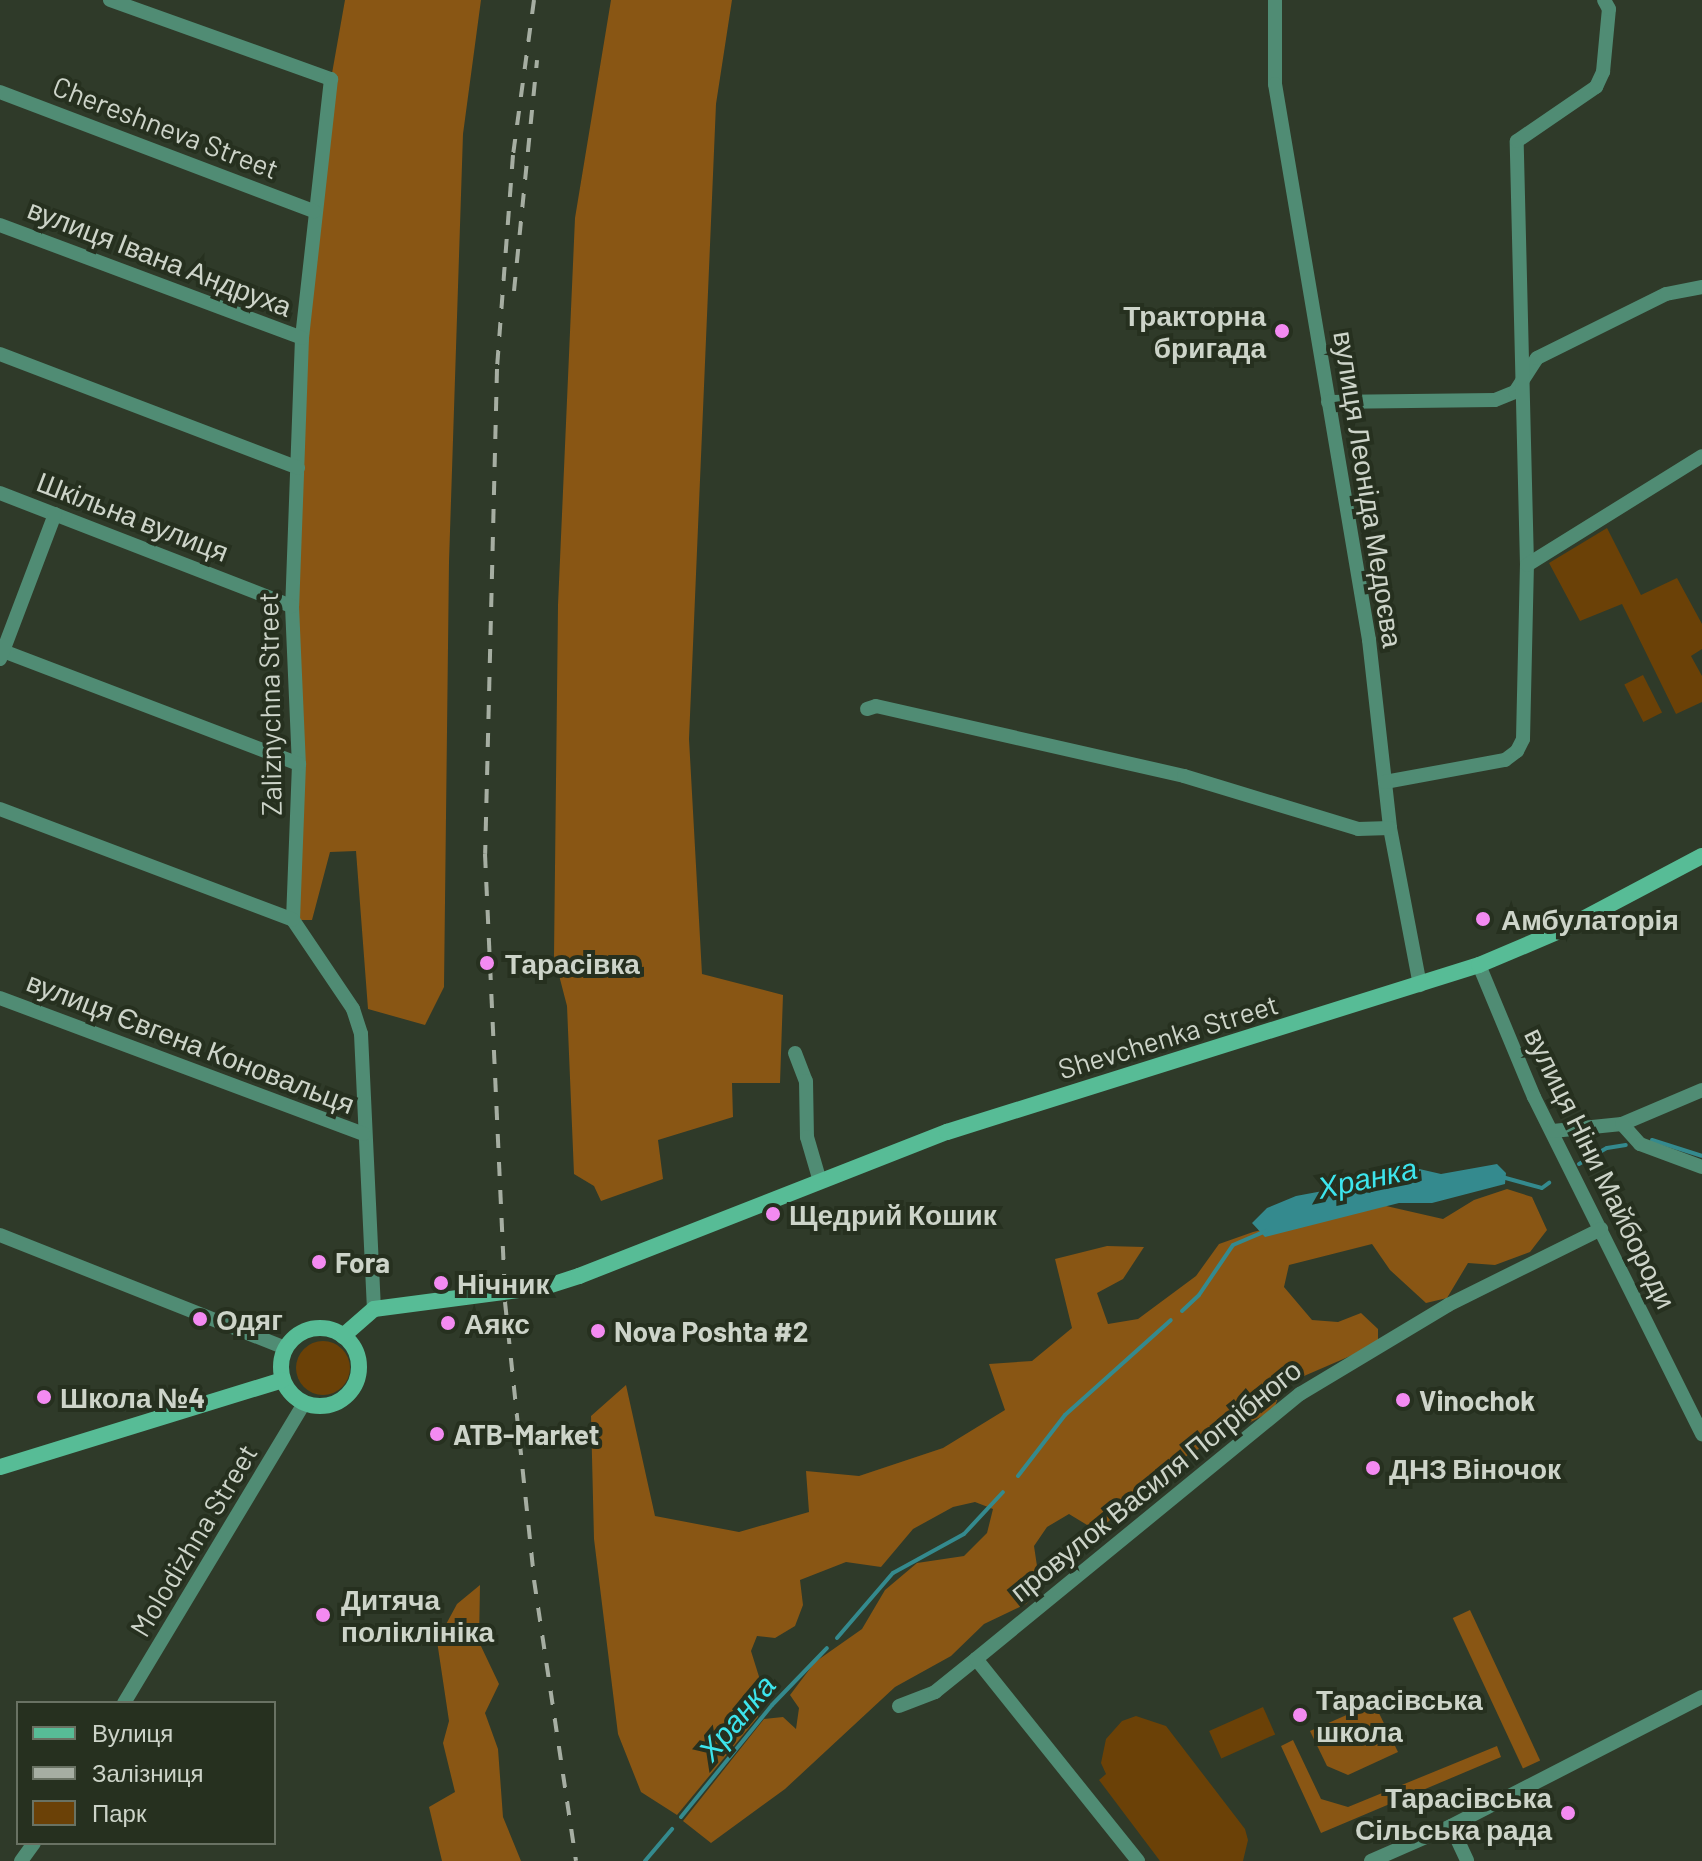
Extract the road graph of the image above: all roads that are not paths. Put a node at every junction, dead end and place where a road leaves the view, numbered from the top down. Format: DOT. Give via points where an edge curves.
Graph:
graph roads {
  1 [pos="110,0"];
  2 [pos="1275,0"];
  3 [pos="1604,0"];
  4 [pos="0,92"];
  5 [pos="314,211"];
  6 [pos="0,225"];
  7 [pos="1702,287"];
  8 [pos="302,338"];
  9 [pos="0,354"];
  10 [pos="1523,375"];
  11 [pos="1328,402"];
  12 [pos="1702,456"];
  13 [pos="298,468"];
  14 [pos="0,493"];
  15 [pos="55,514"];
  16 [pos="1527,565"];
  17 [pos="292,606"];
  18 [pos="2,655"];
  19 [pos="867,709"];
  20 [pos="299,764"];
  21 [pos="1385,782"];
  22 [pos="0,809"];
  23 [pos="1390,828"];
  24 [pos="1702,856"];
  25 [pos="293,920"];
  26 [pos="1479,965"];
  27 [pos="1420,985"];
  28 [pos="0,998"];
  29 [pos="795,1053"];
  30 [pos="1702,1090"];
  31 [pos="1622,1124"];
  32 [pos="1553,1131"];
  33 [pos="363,1134"];
  34 [pos="1702,1167"];
  35 [pos="819,1178"];
  36 [pos="1601,1229"];
  37 [pos="0,1235"];
  38 [pos="374,1309"];
  39 [pos="343,1336"];
  40 [pos="285,1348"];
  41 [pos="282,1380"];
  42 [pos="304,1403"];
  43 [pos="1702,1434"];
  44 [pos="0,1467"];
  45 [pos="976,1659"];
  46 [pos="1702,1697"];
  47 [pos="125,1701"];
  48 [pos="899,1706"];
  49 [pos="1451,1826"];
  50 [pos="1138,1861"];
  51 [pos="1371,1861"];
  52 [pos="1467,1861"];
  1 -- 5 [label="street, Zaliznychna Street" via="331,79"];
  2 -- 11 [label="street, вулиця Леоніда Медоєва" via="1275,84"];
  3 -- 10 [label="street" via="1609,9 1603,72 1596,87 1517,141"];
  4 -- 5 [label="street, Chereshneva Street"];
  5 -- 8 [label="street, Zaliznychna Street"];
  6 -- 8 [label="street, вулиця Івана Андруха"];
  7 -- 10 [label="street" via="1666,294 1575,338 1537,358"];
  8 -- 13 [label="street, Zaliznychna Street"];
  9 -- 13 [label="street"];
  10 -- 11 [label="street" via="1515,392 1495,400"];
  10 -- 16 [label="street"];
  11 -- 21 [label="street, вулиця Леоніда Медоєва" via="1369,640"];
  12 -- 16 [label="street"];
  13 -- 17 [label="street, Zaliznychna Street"];
  14 -- 15 [label="street, Шкільна вулиця"];
  15 -- 17 [label="street, Шкільна вулиця"];
  15 -- 18 [label="street"];
  16 -- 21 [label="street" via="1523,739 1517,751 1505,760"];
  17 -- 20 [label="street, Zaliznychna Street"];
  18 -- 20 [label="street"];
  19 -- 23 [label="street" via="876,706 1184,776 1358,829"];
  20 -- 25 [label="street, Zaliznychna Street"];
  21 -- 23 [label="street, вулиця Леоніда Медоєва"];
  22 -- 25 [label="street"];
  23 -- 27 [label="street, вулиця Леоніда Медоєва"];
  24 -- 26 [label="main road, Shevchenka Street" via="1562,930"];
  25 -- 33 [label="street" via="353,1009 361,1034"];
  26 -- 27 [label="main road, Shevchenka Street"];
  26 -- 32 [label="street, вулиця Ніни Майбороди"];
  27 -- 35 [label="main road, Shevchenka Street" via="947,1132"];
  28 -- 33 [label="street, вулиця Євгена Коновальця"];
  29 -- 35 [label="street" via="806,1081 807,1137"];
  30 -- 31 [label="street"];
  31 -- 32 [label="street"];
  31 -- 34 [label="street" via="1640,1144"];
  32 -- 36 [label="street, вулиця Ніни Майбороди"];
  33 -- 38 [label="street"];
  35 -- 38 [label="main road, Shevchenka Street" via="548,1286"];
  36 -- 43 [label="street, вулиця Ніни Майбороди"];
  36 -- 45 [label="street, провулок Василя Погрібного" via="1448,1305 1300,1394"];
  37 -- 40 [label="street"];
  38 -- 39 [label="main road"];
  39 -- 40 [label="main road" via="331,1330 305,1331"];
  39 -- 42 [label="main road" via="359,1365 353,1387 326,1406"];
  40 -- 41 [label="main road"];
  41 -- 42 [label="main road"];
  41 -- 44 [label="main road"];
  42 -- 47 [label="street, Molodizhna Street"];
  45 -- 48 [label="street, провулок Василя Погрібного" via="935,1692"];
  45 -- 50 [label="street"];
  46 -- 49 [label="street"];
  49 -- 51 [label="street"];
  49 -- 52 [label="street"];
}
